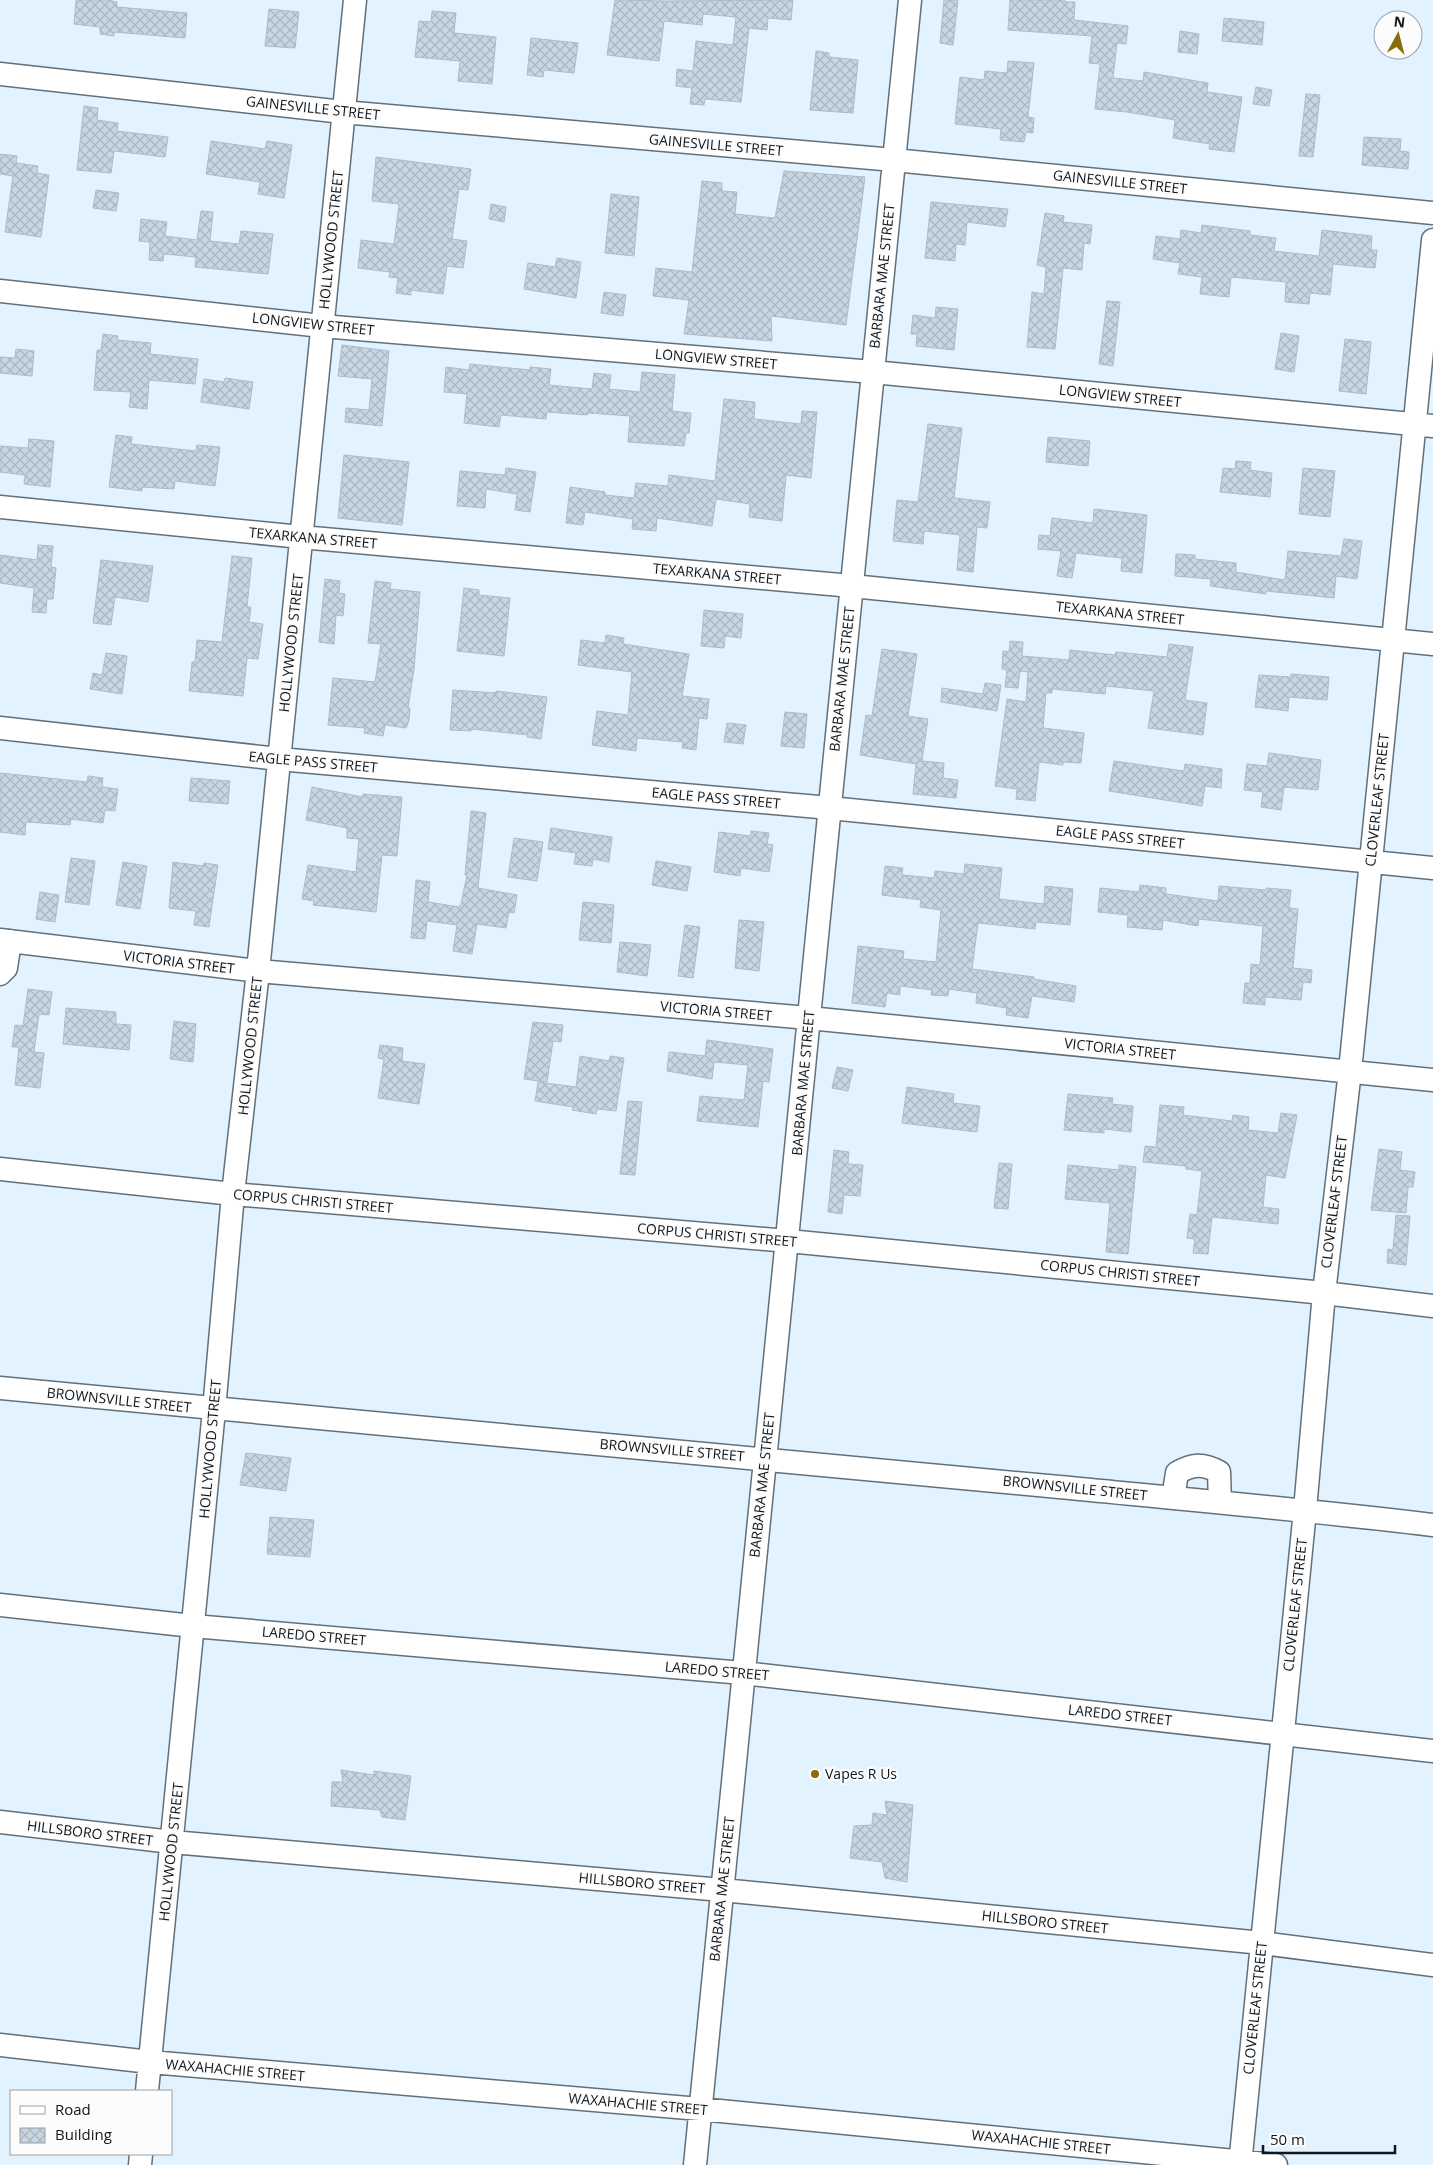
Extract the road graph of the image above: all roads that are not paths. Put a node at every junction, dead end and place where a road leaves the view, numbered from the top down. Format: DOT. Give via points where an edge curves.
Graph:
graph roads {
  1 [pos="355,0"];
  2 [pos="910,0"];
  3 [pos="0,74"];
  4 [pos="344,112"];
  5 [pos="894,160"];
  6 [pos="1433,213"];
  7 [pos="1433,240"];
  8 [pos="0,291"];
  9 [pos="322,326"];
  10 [pos="873,372"];
  11 [pos="1424,426"];
  12 [pos="0,508"];
  13 [pos="301,537"];
  14 [pos="852,586"];
  15 [pos="1393,640"];
  16 [pos="1433,644"];
  17 [pos="0,728"];
  18 [pos="279,759"];
  19 [pos="830,808"];
  20 [pos="1371,862"];
  21 [pos="1433,868"];
  22 [pos="5,940"];
  23 [pos="258,971"];
  24 [pos="0,974"];
  25 [pos="808,1018"];
  26 [pos="1350,1071"];
  27 [pos="1433,1080"];
  28 [pos="0,1169"];
  29 [pos="233,1194"];
  30 [pos="788,1241"];
  31 [pos="1324,1293"];
  32 [pos="1433,1306"];
  33 [pos="0,1388"];
  34 [pos="214,1410"];
  35 [pos="764,1458"];
  36 [pos="1173,1498"];
  37 [pos="1220,1502"];
  38 [pos="1305,1510"];
  39 [pos="1433,1525"];
  40 [pos="0,1605"];
  41 [pos="193,1626"];
  42 [pos="743,1673"];
  43 [pos="1282,1733"];
  44 [pos="1433,1750"];
  45 [pos="0,1822"];
  46 [pos="172,1842"];
  47 [pos="722,1890"];
  48 [pos="1262,1943"];
  49 [pos="1433,1965"];
  50 [pos="0,2045"];
  51 [pos="150,2062"];
  52 [pos="147,2090"];
  53 [pos="700,2109"];
  54 [pos="1240,2163"];
  55 [pos="695,2165"];
  56 [pos="1276,2165"];
  1 -- 4 [label="street, HOLLYWOOD STREET"];
  2 -- 5 [label="street, BARBARA MAE STREET"];
  3 -- 4 [label="street, GAINESVILLE STREET"];
  4 -- 5 [label="street, GAINESVILLE STREET"];
  4 -- 9 [label="street, HOLLYWOOD STREET"];
  5 -- 6 [label="street, GAINESVILLE STREET"];
  5 -- 10 [label="street, BARBARA MAE STREET"];
  7 -- 11 [label="street, CLOVERLEAF STREET"];
  8 -- 9 [label="street, LONGVIEW STREET"];
  9 -- 10 [label="street, LONGVIEW STREET"];
  9 -- 13 [label="street, HOLLYWOOD STREET"];
  10 -- 11 [label="street, LONGVIEW STREET"];
  10 -- 14 [label="street, BARBARA MAE STREET"];
  11 -- 15 [label="street, CLOVERLEAF STREET"];
  12 -- 13 [label="street, TEXARKANA STREET"];
  13 -- 14 [label="street, TEXARKANA STREET"];
  13 -- 18 [label="street, HOLLYWOOD STREET"];
  14 -- 15 [label="street, TEXARKANA STREET"];
  14 -- 19 [label="street, BARBARA MAE STREET"];
  15 -- 16 [label="street, TEXARKANA STREET"];
  15 -- 20 [label="street, CLOVERLEAF STREET"];
  17 -- 18 [label="street, EAGLE PASS STREET"];
  18 -- 19 [label="street, EAGLE PASS STREET"];
  18 -- 23 [label="street, HOLLYWOOD STREET"];
  19 -- 20 [label="street, EAGLE PASS STREET"];
  19 -- 25 [label="street, BARBARA MAE STREET"];
  20 -- 21 [label="street, EAGLE PASS STREET"];
  20 -- 26 [label="street, CLOVERLEAF STREET"];
  22 -- 23 [label="street, VICTORIA STREET"];
  22 -- 24 [label="street" via="8,961"];
  23 -- 25 [label="street, VICTORIA STREET"];
  23 -- 29 [label="street, HOLLYWOOD STREET"];
  25 -- 26 [label="street, VICTORIA STREET"];
  25 -- 30 [label="street, BARBARA MAE STREET"];
  26 -- 27 [label="street, VICTORIA STREET"];
  26 -- 31 [label="street, CLOVERLEAF STREET"];
  28 -- 29 [label="street, CORPUS CHRISTI STREET"];
  29 -- 30 [label="street, CORPUS CHRISTI STREET"];
  29 -- 34 [label="street, HOLLYWOOD STREET"];
  30 -- 31 [label="street, CORPUS CHRISTI STREET"];
  30 -- 35 [label="street, BARBARA MAE STREET"];
  31 -- 32 [label="street, CORPUS CHRISTI STREET"];
  31 -- 38 [label="street, CLOVERLEAF STREET"];
  33 -- 34 [label="street, BROWNSVILLE STREET"];
  34 -- 35 [label="street, BROWNSVILLE STREET"];
  34 -- 41 [label="street, HOLLYWOOD STREET"];
  35 -- 36 [label="street, BROWNSVILLE STREET"];
  35 -- 42 [label="street, BARBARA MAE STREET"];
  36 -- 37 [label="street, BROWNSVILLE STREET"];
  36 -- 37 [label="street" via="1177,1473 1194,1466 1208,1466 1219,1472"];
  37 -- 38 [label="street, BROWNSVILLE STREET"];
  38 -- 39 [label="street, BROWNSVILLE STREET"];
  38 -- 43 [label="street, CLOVERLEAF STREET"];
  40 -- 41 [label="street, LAREDO STREET"];
  41 -- 42 [label="street, LAREDO STREET"];
  41 -- 46 [label="street, HOLLYWOOD STREET"];
  42 -- 43 [label="street, LAREDO STREET"];
  42 -- 47 [label="street, BARBARA MAE STREET"];
  43 -- 44 [label="street, LAREDO STREET"];
  43 -- 48 [label="street, CLOVERLEAF STREET"];
  45 -- 46 [label="street, HILLSBORO STREET"];
  46 -- 47 [label="street, HILLSBORO STREET"];
  46 -- 51 [label="street, HOLLYWOOD STREET"];
  47 -- 48 [label="street, HILLSBORO STREET"];
  47 -- 53 [label="street, BARBARA MAE STREET"];
  48 -- 49 [label="street, HILLSBORO STREET"];
  48 -- 54 [label="street, CLOVERLEAF STREET"];
  50 -- 51 [label="street, WAXAHACHIE STREET"];
  51 -- 52 [label="street, HOLLYWOOD STREET"];
  51 -- 53 [label="street, WAXAHACHIE STREET"];
  53 -- 54 [label="street, WAXAHACHIE STREET"];
  53 -- 55 [label="street, BARBARA MAE STREET"];
  54 -- 56 [label="street, WAXAHACHIE STREET"];
}
